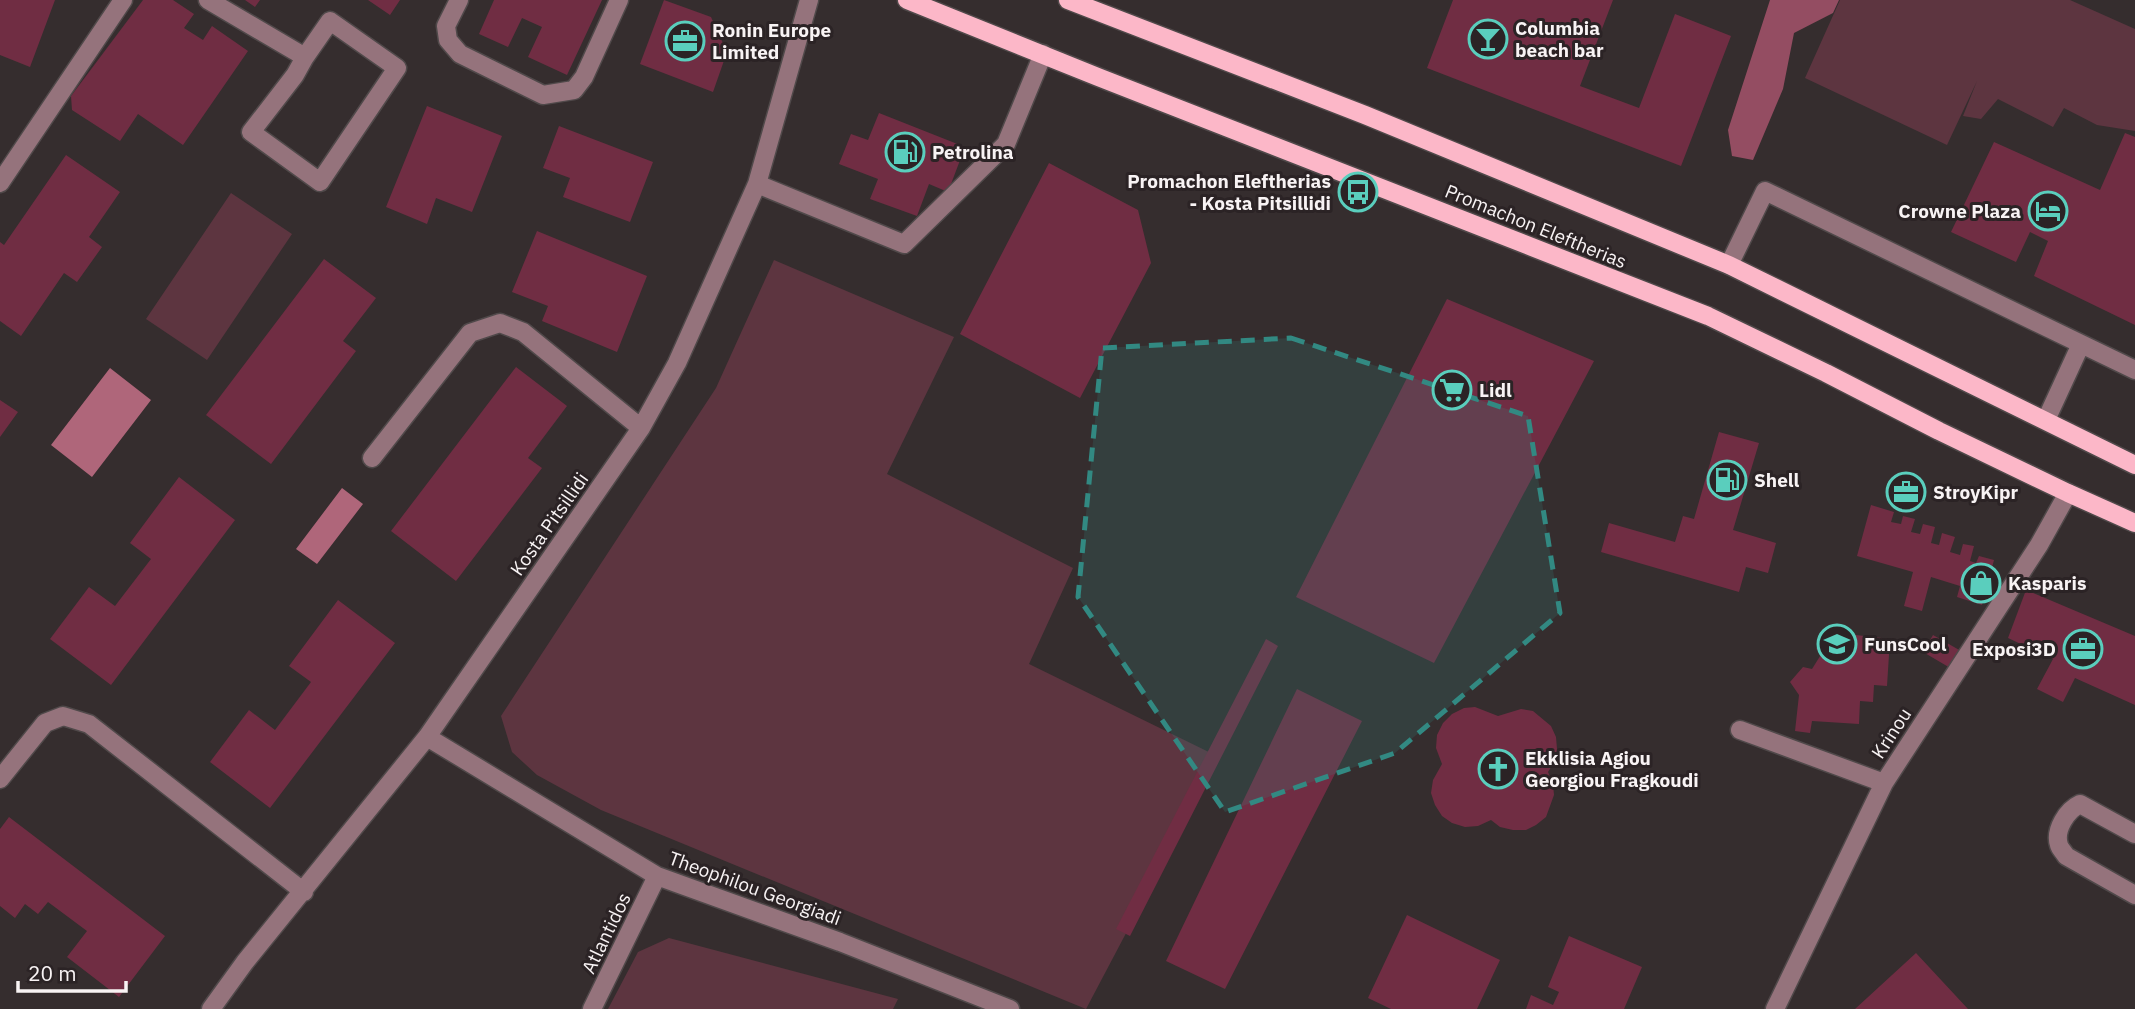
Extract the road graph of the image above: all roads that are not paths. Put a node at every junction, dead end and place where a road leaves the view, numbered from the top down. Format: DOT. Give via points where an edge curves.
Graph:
graph roads {
  1 [pos="123,0"];
  2 [pos="208,0"];
  3 [pos="459,0"];
  4 [pos="619,0"];
  5 [pos="809,0"];
  6 [pos="907,0"];
  7 [pos="1068,0"];
  8 [pos="1043,54"];
  9 [pos="305,57"];
  10 [pos="0,183"];
  11 [pos="757,184"];
  12 [pos="1729,265"];
  13 [pos="2081,344"];
  14 [pos="2135,370"];
  15 [pos="2046,420"];
  16 [pos="641,428"];
  17 [pos="372,458"];
  18 [pos="2135,465"];
  19 [pos="2068,493"];
  20 [pos="2135,523"];
  21 [pos="1740,730"];
  22 [pos="427,737"];
  23 [pos="0,779"];
  24 [pos="1884,783"];
  25 [pos="2135,834"];
  26 [pos="657,876"];
  27 [pos="304,891"];
  28 [pos="2135,895"];
  29 [pos="211,1009"];
  30 [pos="592,1009"];
  31 [pos="1010,1009"];
  32 [pos="1775,1009"];
  1 -- 10 [label="street"];
  2 -- 9 [label="street"];
  3 -- 4 [label="street" via="446,26 448,40 460,54 543,95 574,90"];
  5 -- 11 [label="street, Kosta Pitsillidi"];
  6 -- 8 [label="main road, Promachon Eleftherias"];
  7 -- 12 [label="main road, Promachon Eleftherias" via="1365,115"];
  8 -- 11 [label="street" via="1006,144 904,244"];
  8 -- 19 [label="main road, Promachon Eleftherias" via="1708,316"];
  9 -- 9 [label="street" via="330,21 397,68 320,182 251,132"];
  11 -- 16 [label="street, Kosta Pitsillidi" via="677,363"];
  12 -- 13 [label="street" via="1765,191"];
  12 -- 15 [label="main road, Promachon Eleftherias"];
  13 -- 14 [label="street"];
  13 -- 15 [label="street"];
  15 -- 18 [label="main road, Promachon Eleftherias"];
  16 -- 17 [label="street" via="523,332 500,323 470,333"];
  16 -- 22 [label="street, Kosta Pitsillidi"];
  19 -- 20 [label="main road, Promachon Eleftherias"];
  19 -- 24 [label="street, Krinou"];
  21 -- 24 [label="street"];
  22 -- 26 [label="street, Theophilou Georgiadi"];
  22 -- 27 [label="street, Kosta Pitsillidi"];
  23 -- 27 [label="street" via="46,723 63,716 89,724"];
  24 -- 32 [label="street, Krinou"];
  25 -- 28 [label="street" via="2080,804 2070,809 2059,831 2059,845 2066,856"];
  26 -- 30 [label="street, Atlantidos"];
  26 -- 31 [label="street, Theophilou Georgiadi"];
  27 -- 29 [label="street, Kosta Pitsillidi"];
}
